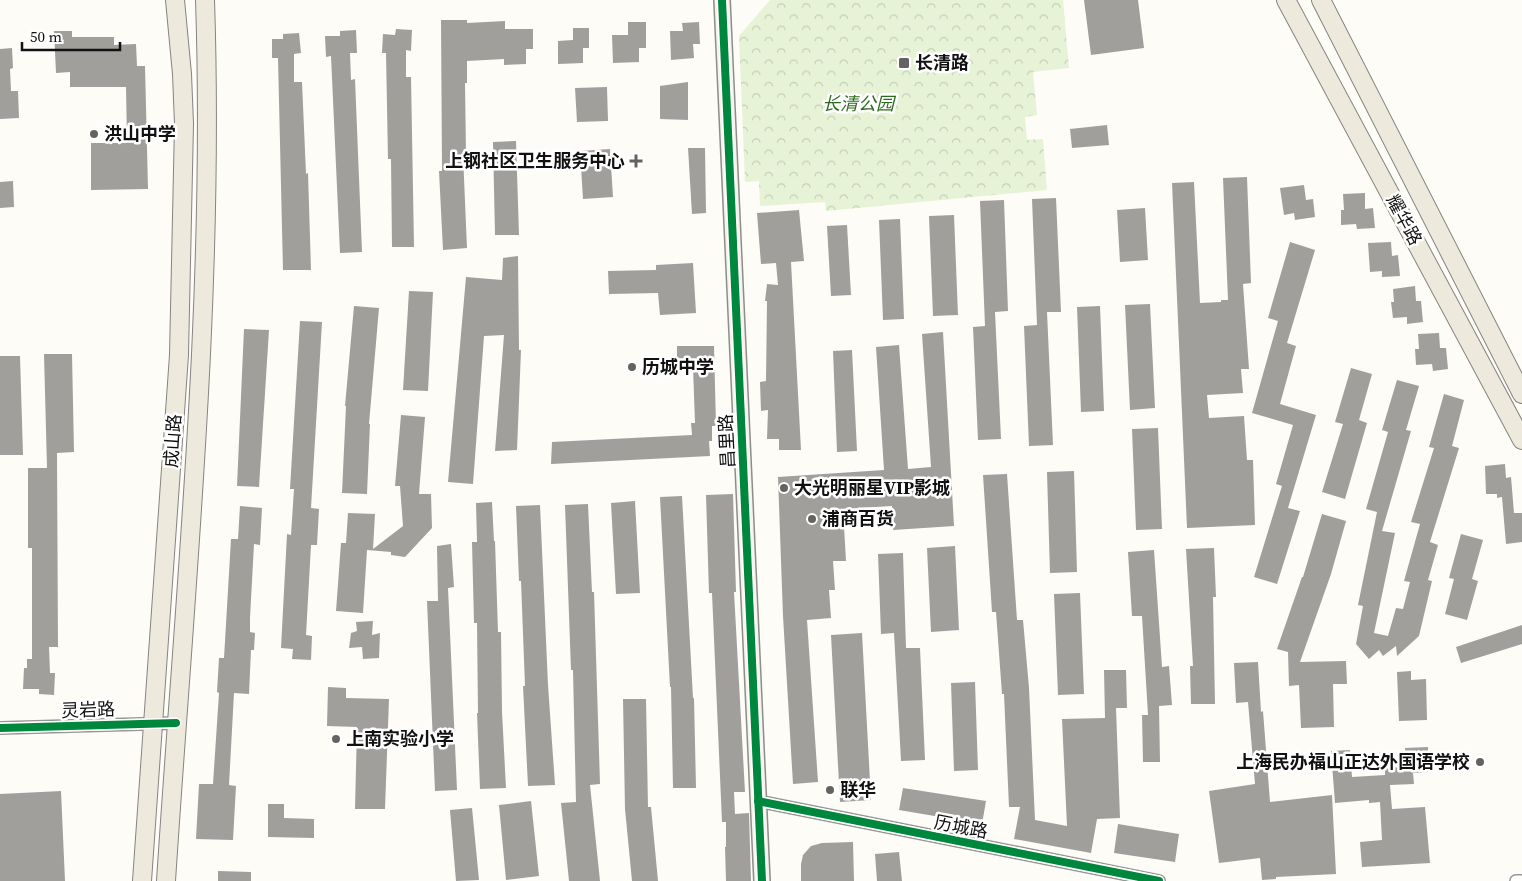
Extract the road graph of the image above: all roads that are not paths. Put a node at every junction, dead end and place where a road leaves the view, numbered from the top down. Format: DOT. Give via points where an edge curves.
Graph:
graph roads {
  1 [pos="175,0"];
  2 [pos="205,0"];
  3 [pos="722,0"];
  4 [pos="1286,0"];
  5 [pos="1321,0"];
  6 [pos="1522,394"];
  7 [pos="1522,440"];
  8 [pos="153,723"];
  9 [pos="176,723"];
  10 [pos="0,728"];
  11 [pos="758,801"];
  12 [pos="142,881"];
  13 [pos="166,881"];
  14 [pos="762,881"];
  15 [pos="1159,881"];
  16 [pos="1516,881"];
  17 [pos="1522,881"];
  1 -- 8 [label="main road, 成山路" via="184,124 180,355"];
  2 -- 9 [label="main road, 成山路" via="204,282 194,486"];
  3 -- 11 [label="street, 昌里路"];
  4 -- 7 [label="main road, 耀华路"];
  5 -- 6 [label="main road, 耀华路"];
  8 -- 9 [label="street, 灵岩路"];
  8 -- 10 [label="street, 灵岩路"];
  8 -- 12 [label="main road, 成山路"];
  9 -- 13 [label="main road, 成山路"];
  11 -- 14 [label="street, 昌里路"];
  11 -- 15 [label="street, 历城路"];
  16 -- 17 [label="street"];
}
